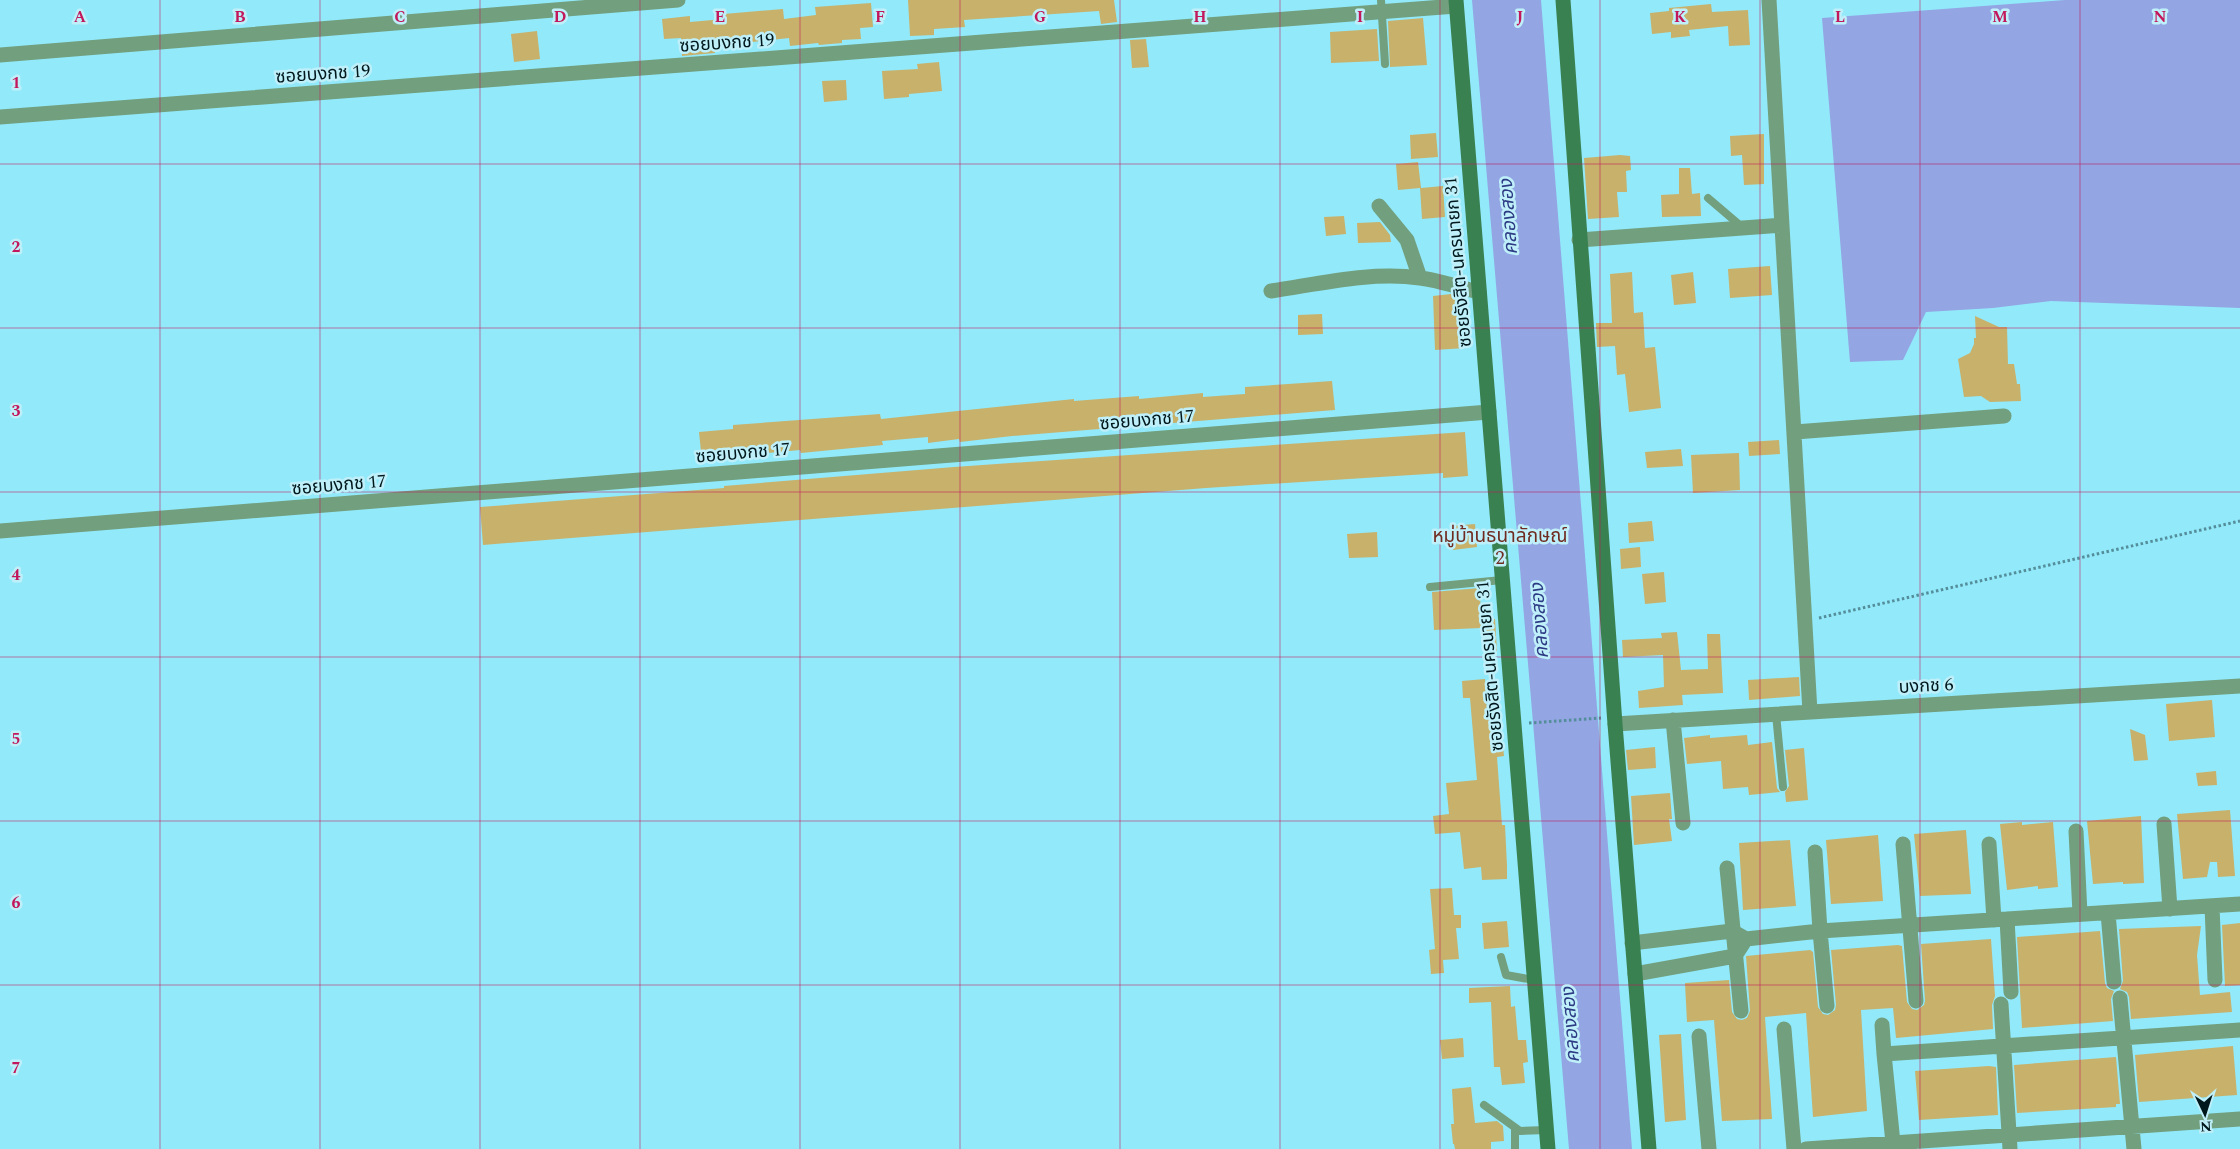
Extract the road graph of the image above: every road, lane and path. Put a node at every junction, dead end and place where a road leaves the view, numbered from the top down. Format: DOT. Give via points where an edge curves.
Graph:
graph roads {
  1 [pos="678,0"];
  2 [pos="1563,0"];
  3 [pos="1769,0"];
  4 [pos="1456,3"];
  5 [pos="1381,6"];
  6 [pos="0,55"];
  7 [pos="1385,64"];
  8 [pos="0,118"];
  9 [pos="1708,198"];
  10 [pos="1379,206"];
  11 [pos="1782,225"];
  12 [pos="1744,228"];
  13 [pos="1579,240"];
  14 [pos="1420,278"];
  15 [pos="1272,291"];
  16 [pos="1479,292"];
  17 [pos="1489,412"];
  18 [pos="2004,416"];
  19 [pos="1795,432"];
  20 [pos="2240,521"];
  21 [pos="0,531"];
  22 [pos="1502,580"];
  23 [pos="1430,587"];
  24 [pos="1806,621"];
  25 [pos="2240,686"];
  26 [pos="1810,712"];
  27 [pos="1776,714"];
  28 [pos="1673,720"];
  29 [pos="1609,721"];
  30 [pos="1528,723"];
  31 [pos="1783,787"];
  32 [pos="1683,823"];
  33 [pos="2164,824"];
  34 [pos="2076,831"];
  35 [pos="1903,844"];
  36 [pos="1989,844"];
  37 [pos="1816,852"];
  38 [pos="1727,868"];
  39 [pos="2240,904"];
  40 [pos="2212,906"];
  41 [pos="2170,909"];
  42 [pos="2108,913"];
  43 [pos="2080,914"];
  44 [pos="2000,920"];
  45 [pos="1909,926"];
  46 [pos="1732,930"];
  47 [pos="1820,931"];
  48 [pos="1746,939"];
  49 [pos="1632,943"];
  50 [pos="1734,956"];
  51 [pos="1501,957"];
  52 [pos="1635,974"];
  53 [pos="1534,980"];
  54 [pos="2215,980"];
  55 [pos="2114,982"];
  56 [pos="2120,998"];
  57 [pos="1916,1001"];
  58 [pos="1827,1006"];
  59 [pos="1741,1011"];
  60 [pos="1882,1026"];
  61 [pos="1784,1029"];
  62 [pos="2240,1030"];
  63 [pos="1699,1036"];
  64 [pos="2124,1038"];
  65 [pos="2004,1046"];
  66 [pos="1884,1054"];
  67 [pos="1484,1105"];
  68 [pos="2240,1119"];
  69 [pos="2132,1127"];
  70 [pos="1515,1130"];
  71 [pos="1546,1130"];
  72 [pos="2010,1142"];
  73 [pos="1893,1143"];
  74 [pos="1515,1149"];
  75 [pos="1548,1149"];
  76 [pos="1649,1149"];
  77 [pos="1709,1149"];
  78 [pos="1794,1149"];
  79 [pos="1806,1149"];
  80 [pos="2134,1149"];
  1 -- 6 [label="street"];
  2 -- 13 [label="street"];
  3 -- 11 [label="street"];
  4 -- 5 [label="street, ซอยบงกช 19"];
  4 -- 16 [label="street, ซอยรังสิต-นครนายก 31"];
  5 -- 7 [label="lane"];
  5 -- 8 [label="street, ซอยบงกช 19"];
  9 -- 12 [label="lane"];
  10 -- 14 [label="street" via="1408,240"];
  11 -- 12 [label="street"];
  11 -- 19 [label="street"];
  12 -- 13 [label="street"];
  13 -- 29 [label="street"];
  14 -- 15 [label="street" via="1356,279"];
  14 -- 16 [label="street"];
  16 -- 17 [label="street, ซอยรังสิต-นครนายก 31"];
  17 -- 21 [label="street, ซอยบงกช 17"];
  17 -- 22 [label="street, ซอยรังสิต-นครนายก 31"];
  18 -- 19 [label="street"];
  19 -- 24 [label="street"];
  20 -- 24 [label="path"];
  22 -- 23 [label="lane"];
  22 -- 53 [label="street, ซอยรังสิต-นครนายก 31"];
  24 -- 26 [label="street"];
  25 -- 26 [label="street, บงกช 6"];
  26 -- 27 [label="street, บงกช 6"];
  27 -- 28 [label="street, บงกช 6"];
  27 -- 31 [label="lane"];
  28 -- 29 [label="street, บงกช 6"];
  28 -- 32 [label="street"];
  29 -- 30 [label="path"];
  29 -- 49 [label="street"];
  33 -- 41 [label="street"];
  34 -- 43 [label="street"];
  35 -- 45 [label="street"];
  36 -- 44 [label="street"];
  37 -- 47 [label="street"];
  38 -- 46 [label="street"];
  39 -- 40 [label="street"];
  40 -- 41 [label="street"];
  40 -- 54 [label="street"];
  41 -- 42 [label="street"];
  42 -- 43 [label="street"];
  42 -- 55 [label="street"];
  43 -- 44 [label="street"];
  44 -- 45 [label="street"];
  44 -- 65 [label="street" via="2006,998"];
  45 -- 47 [label="street"];
  45 -- 57 [label="street"];
  46 -- 48 [label="street"];
  46 -- 49 [label="street"];
  46 -- 50 [label="street"];
  47 -- 48 [label="street"];
  47 -- 58 [label="street"];
  48 -- 50 [label="street"];
  49 -- 52 [label="street"];
  50 -- 52 [label="street"];
  50 -- 59 [label="street"];
  51 -- 53 [label="lane" via="1506,975"];
  52 -- 76 [label="street"];
  53 -- 71 [label="street, ซอยรังสิต-นครนายก 31"];
  56 -- 64 [label="street"];
  60 -- 66 [label="street"];
  61 -- 78 [label="street"];
  62 -- 64 [label="street"];
  63 -- 77 [label="street"];
  64 -- 65 [label="street"];
  64 -- 69 [label="street"];
  65 -- 66 [label="street"];
  65 -- 72 [label="street"];
  66 -- 73 [label="street"];
  67 -- 70 [label="lane"];
  68 -- 69 [label="street"];
  69 -- 72 [label="street"];
  69 -- 80 [label="street"];
  70 -- 71 [label="lane"];
  70 -- 74 [label="lane"];
  71 -- 75 [label="street, ซอยรังสิต-นครนายก 31"];
  72 -- 73 [label="street"];
  73 -- 79 [label="street"];
}
